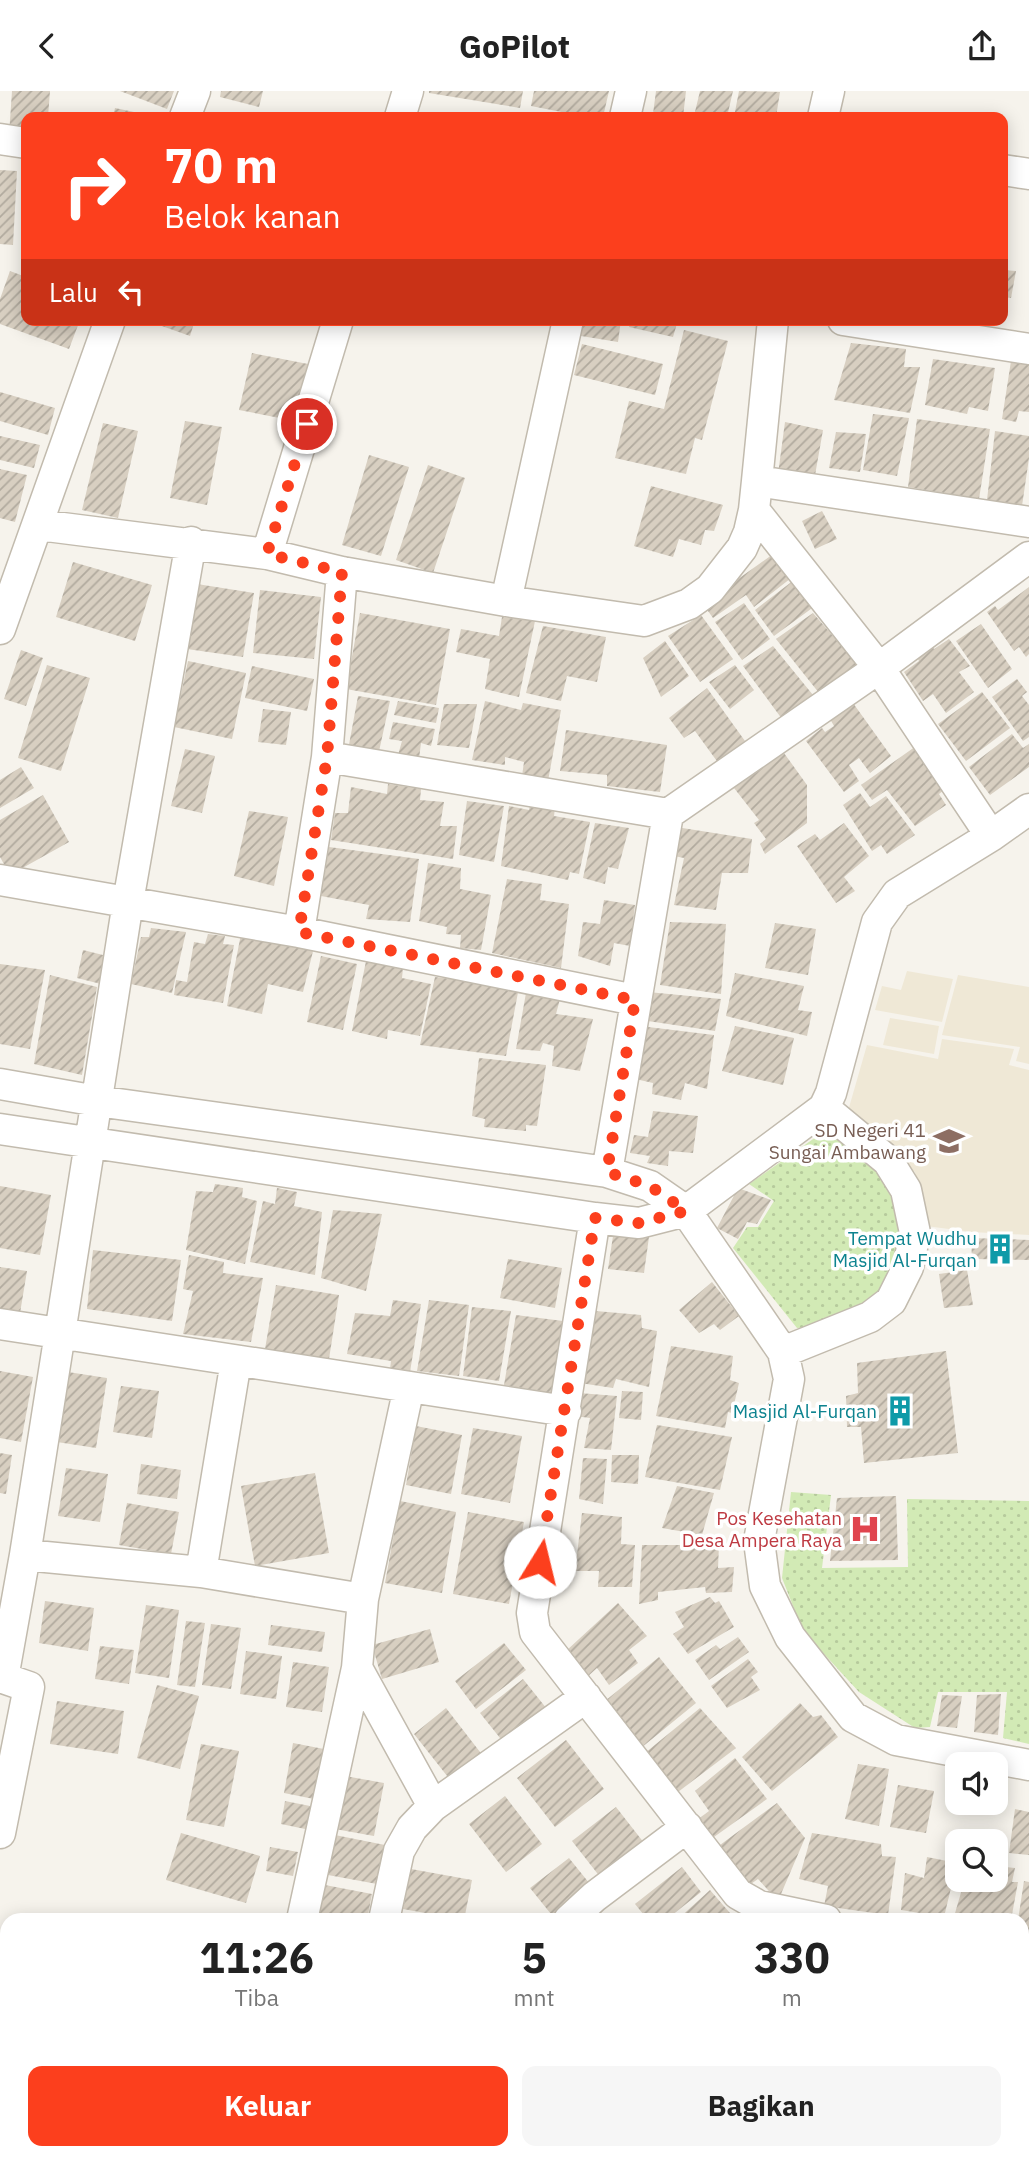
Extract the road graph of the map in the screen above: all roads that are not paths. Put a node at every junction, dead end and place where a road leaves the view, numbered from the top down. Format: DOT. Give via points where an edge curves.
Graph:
graph roads {
  1 [pos="195,91"];
  2 [pos="408,91"];
  3 [pos="829,91"];
  4 [pos="187,112"];
  5 [pos="402,112"];
  6 [pos="824,112"];
  7 [pos="0,139"];
  8 [pos="21,142"];
  9 [pos="1008,171"];
  10 [pos="1029,174"];
  11 [pos="108,326"];
  12 [pos="336,326"];
  13 [pos="567,326"];
  14 [pos="772,326"];
  15 [pos="894,326"];
  16 [pos="1028,342"];
  17 [pos="756,496"];
  18 [pos="1029,522"];
  19 [pos="39,524"];
  20 [pos="191,542"];
  21 [pos="267,554"];
  22 [pos="1029,557"];
  23 [pos="342,572"];
  24 [pos="506,601"];
  25 [pos="0,629"];
  26 [pos="879,668"];
  27 [pos="327,757"];
  28 [pos="1029,809"];
  29 [pos="668,814"];
  30 [pos="991,835"];
  31 [pos="0,880"];
  32 [pos="128,902"];
  33 [pos="299,932"];
  34 [pos="635,1000"];
  35 [pos="0,1084"];
  36 [pos="97,1101"];
  37 [pos="824,1108"];
  38 [pos="0,1129"];
  39 [pos="90,1142"];
  40 [pos="607,1172"];
  41 [pos="686,1211"];
  42 [pos="595,1218"];
  43 [pos="0,1324"];
  44 [pos="60,1333"];
  45 [pos="783,1352"];
  46 [pos="236,1360"];
  47 [pos="409,1387"];
  48 [pos="566,1411"];
  49 [pos="25,1555"];
  50 [pos="201,1572"];
  51 [pos="363,1599"];
  52 [pos="357,1668"];
  53 [pos="2,1678"];
  54 [pos="586,1697"];
  55 [pos="1029,1765"];
  56 [pos="433,1807"];
  57 [pos="687,1827"];
  58 [pos="0,1833"];
  59 [pos="304,1913"];
  60 [pos="386,1913"];
  61 [pos="577,1913"];
  62 [pos="792,1913"];
  1 -- 4 [label="street"];
  2 -- 5 [label="street"];
  3 -- 6 [label="street"];
  7 -- 8 [label="street"];
  9 -- 10 [label="street"];
  11 -- 19 [label="street"];
  12 -- 21 [label="street"];
  13 -- 24 [label="street"];
  14 -- 17 [label="street"];
  15 -- 16 [label="street"];
  17 -- 18 [label="street"];
  17 -- 24 [label="street" via="742,548 710,589 661,616 644,621"];
  17 -- 26 [label="street"];
  19 -- 20 [label="street"];
  19 -- 25 [label="street"];
  20 -- 21 [label="street"];
  20 -- 32 [label="street"];
  21 -- 23 [label="street"];
  22 -- 26 [label="street"];
  23 -- 24 [label="street"];
  23 -- 27 [label="street"];
  26 -- 29 [label="street"];
  26 -- 30 [label="street"];
  27 -- 29 [label="street"];
  27 -- 33 [label="street"];
  28 -- 30 [label="street"];
  29 -- 34 [label="street"];
  30 -- 37 [label="street" via="897,894 877,922"];
  31 -- 32 [label="street"];
  32 -- 33 [label="street"];
  32 -- 36 [label="street"];
  33 -- 34 [label="street"];
  34 -- 40 [label="street"];
  35 -- 36 [label="street"];
  36 -- 39 [label="street"];
  36 -- 40 [label="street"];
  37 -- 41 [label="street"];
  37 -- 45 [label="street" via="888,1161 905,1190 915,1233 908,1266 891,1301 870,1317"];
  38 -- 39 [label="street"];
  39 -- 42 [label="street"];
  39 -- 44 [label="street"];
  40 -- 41 [label="street" via="650,1186"];
  41 -- 42 [label="street" via="639,1223"];
  41 -- 45 [label="street"];
  42 -- 48 [label="street"];
  43 -- 44 [label="street"];
  44 -- 46 [label="street"];
  44 -- 49 [label="street"];
  45 -- 55 [label="street" via="789,1379 759,1541 765,1586 790,1637 853,1717 896,1740"];
  46 -- 47 [label="street"];
  46 -- 50 [label="street"];
  47 -- 48 [label="street"];
  47 -- 51 [label="street"];
  48 -- 54 [label="street" via="532,1613 535,1632"];
  49 -- 50 [label="street"];
  49 -- 53 [label="street"];
  50 -- 51 [label="street"];
  51 -- 52 [label="street"];
  52 -- 56 [label="street"];
  52 -- 59 [label="street"];
  53 -- 58 [label="street" via="29,1687"];
  54 -- 56 [label="street"];
  54 -- 57 [label="street"];
  56 -- 60 [label="street" via="412,1828 400,1851"];
  57 -- 61 [label="street"];
  57 -- 62 [label="street" via="738,1894 759,1906"];
}
